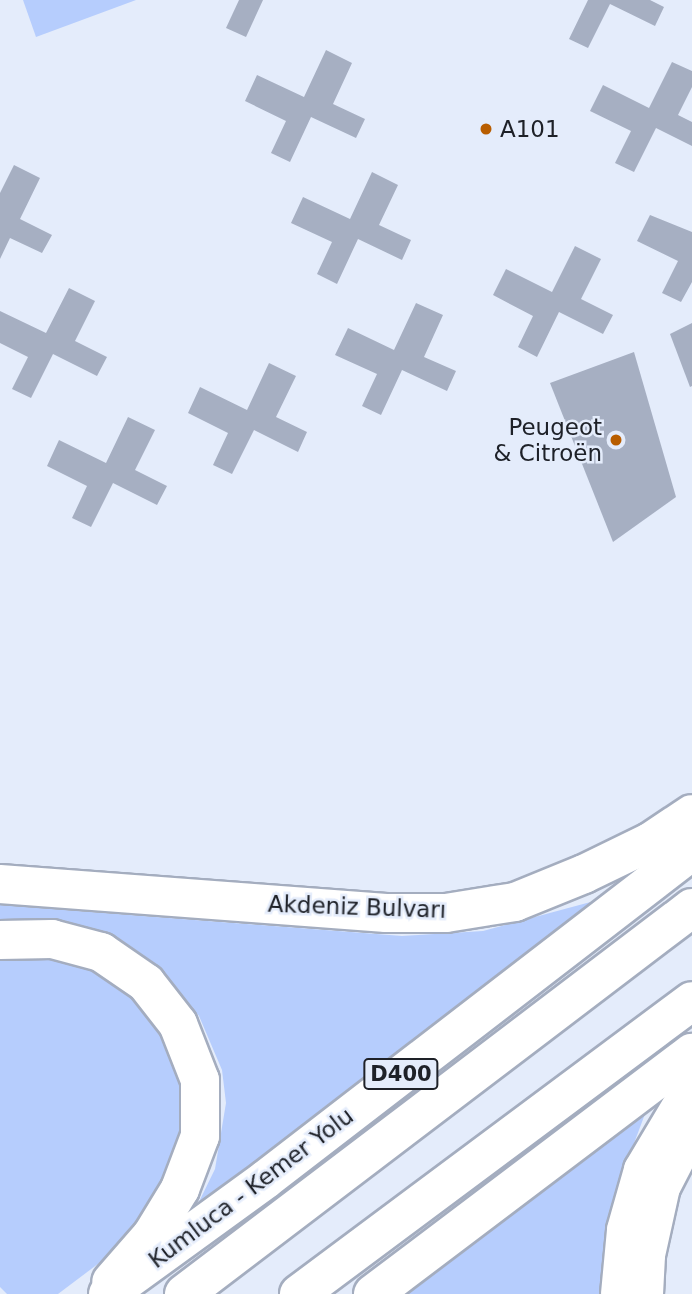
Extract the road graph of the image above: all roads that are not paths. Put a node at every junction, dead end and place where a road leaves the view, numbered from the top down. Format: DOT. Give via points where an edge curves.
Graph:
graph roads {
  1 [pos="692,814"];
  2 [pos="692,852"];
  3 [pos="0,884"];
  4 [pos="692,908"];
  5 [pos="0,940"];
  6 [pos="692,1002"];
  7 [pos="692,1053"];
  8 [pos="692,1087"];
  9 [pos="692,1127"];
  10 [pos="101,1294"];
  11 [pos="108,1294"];
  12 [pos="184,1294"];
  13 [pos="299,1294"];
  14 [pos="373,1294"];
  15 [pos="620,1294"];
  16 [pos="644,1294"];
  1 -- 3 [label="main road, Akdeniz Bulvarı" via="650,842 515,902 446,913 386,913"];
  2 -- 11 [label="main road, Kumluca - Kemer Yolu / D400" via="256,1187"];
  4 -- 12 [label="main road, Kumluca - Kemer Yolu / D400"];
  5 -- 10 [label="main road" via="52,939 101,952 146,983 178,1024 200,1080 200,1136 180,1189 152,1235"];
  6 -- 13 [label="main road"];
  7 -- 14 [label="main road"];
  8 -- 15 [label="main road" via="643,1170 626,1230"];
  9 -- 16 [label="main road" via="662,1186 646,1255"];
}
